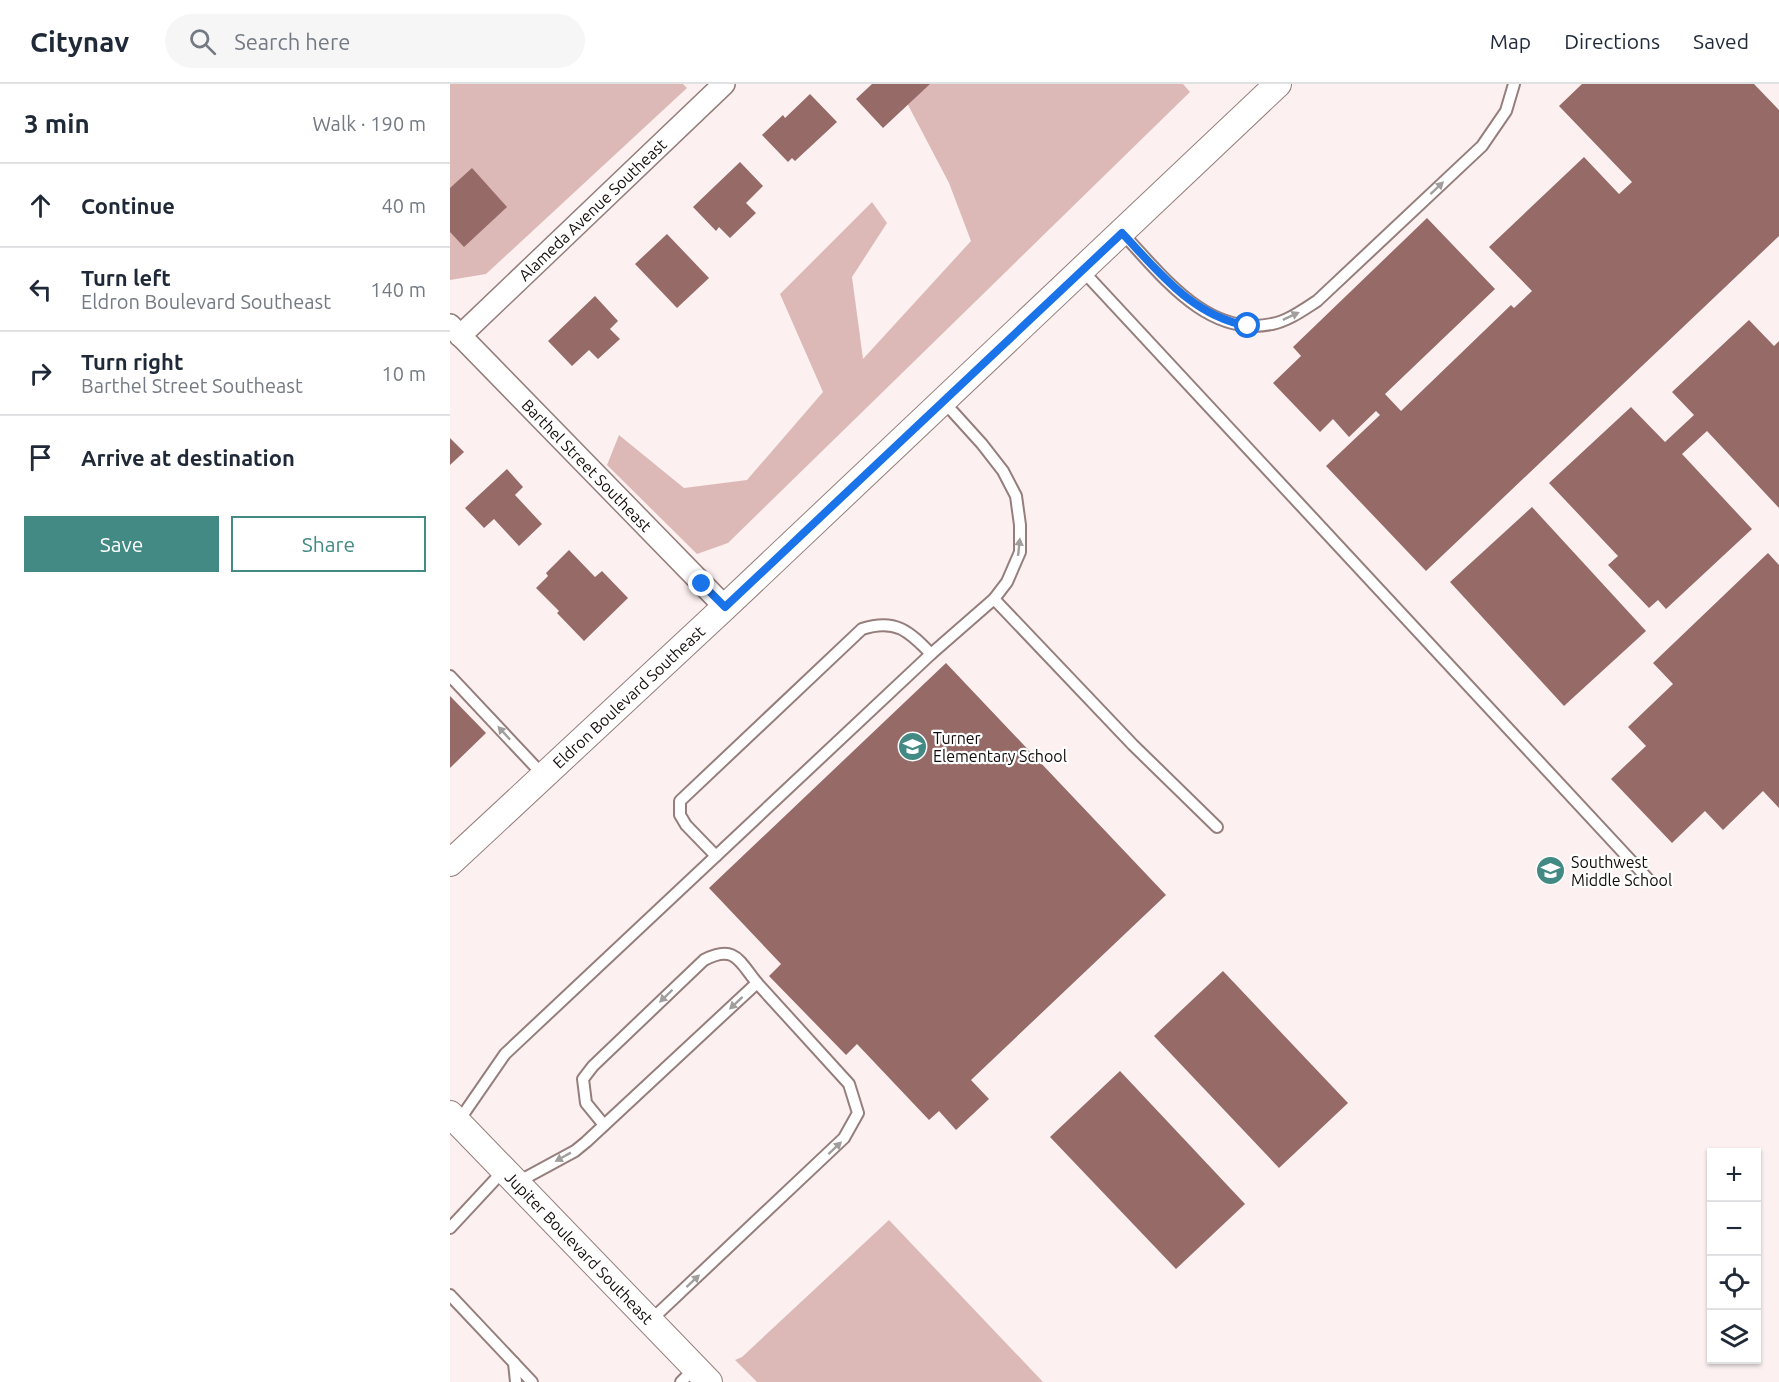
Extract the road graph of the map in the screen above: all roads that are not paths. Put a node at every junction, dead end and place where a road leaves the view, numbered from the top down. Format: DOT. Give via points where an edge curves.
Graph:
graph roads {
  1 [pos="724,84"];
  2 [pos="1278,84"];
  3 [pos="1514,84"];
  4 [pos="1122,233"];
  5 [pos="1081,270"];
  6 [pos="455,331"];
  7 [pos="943,401"];
  8 [pos="994,599"];
  9 [pos="725,607"];
  10 [pos="931,654"];
  11 [pos="450,676"];
  12 [pos="544,776"];
  13 [pos="1217,827"];
  14 [pos="716,856"];
  15 [pos="450,864"];
  16 [pos="1648,879"];
  17 [pos="758,984"];
  18 [pos="454,1118"];
  19 [pos="604,1125"];
  20 [pos="510,1176"];
  21 [pos="450,1228"];
  22 [pos="450,1295"];
  23 [pos="650,1321"];
  24 [pos="514,1363"];
  25 [pos="695,1377"];
  26 [pos="516,1382"];
  27 [pos="532,1382"];
  1 -- 6 [label="street, Alameda Avenue Southeast"];
  2 -- 4 [label="street, Eldron Boulevard Southeast"];
  4 -- 3 [label="lane, one-way" via="1198,308 1228,322 1248,326 1272,324 1317,301 1482,146 1506,111"];
  4 -- 5 [label="street, Eldron Boulevard Southeast"];
  5 -- 7 [label="street, Eldron Boulevard Southeast"];
  5 -- 16 [label="lane"];
  6 -- 9 [label="street, Barthel Street Southeast"];
  8 -- 7 [label="lane, one-way" via="1020,552 1016,496 1004,471"];
  7 -- 9 [label="street, Eldron Boulevard Southeast"];
  8 -- 10 [label="lane"];
  8 -- 13 [label="lane"];
  9 -- 12 [label="street, Eldron Boulevard Southeast"];
  10 -- 14 [label="lane"];
  10 -- 14 [label="lane" via="900,627 875,625 862,629 680,801 680,815 686,825"];
  12 -- 11 [label="lane, one-way"];
  12 -- 15 [label="street, Eldron Boulevard Southeast"];
  14 -- 18 [label="lane" via="505,1054"];
  17 -- 19 [label="lane, one-way"];
  17 -- 19 [label="lane, one-way" via="727,952 704,960 583,1079 586,1103"];
  23 -- 17 [label="lane, one-way" via="844,1138 858,1113 849,1084"];
  18 -- 20 [label="street, Jupiter Boulevard Southeast"];
  19 -- 20 [label="lane, one-way" via="575,1151"];
  20 -- 21 [label="lane"];
  20 -- 23 [label="street, Jupiter Boulevard Southeast"];
  22 -- 24 [label="lane"];
  23 -- 25 [label="street, Jupiter Boulevard Southeast"];
  24 -- 26 [label="lane"];
  24 -- 27 [label="lane"];
}
